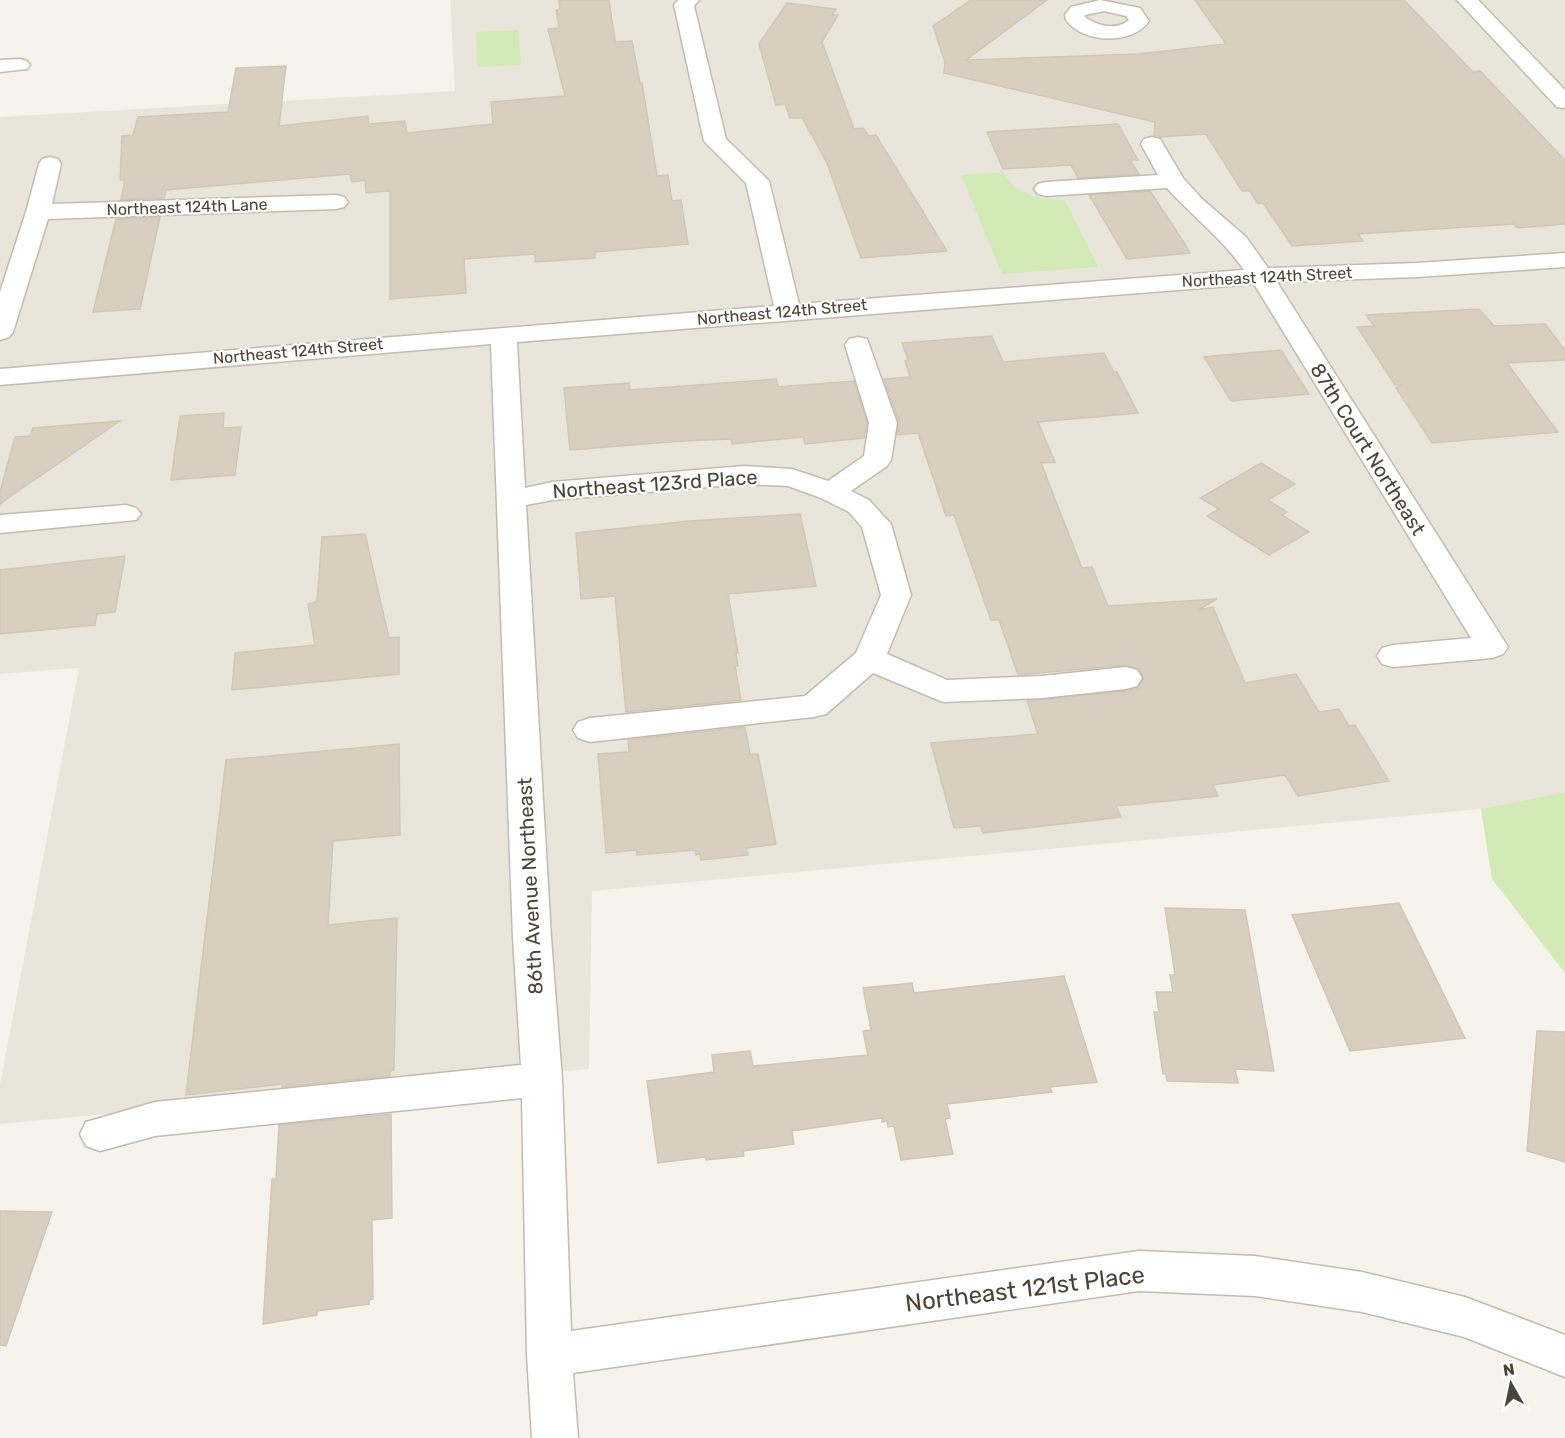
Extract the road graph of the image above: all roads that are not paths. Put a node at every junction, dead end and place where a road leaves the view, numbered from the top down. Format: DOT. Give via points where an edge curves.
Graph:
graph roads {
  1 [pos="689,0"];
  2 [pos="1467,0"];
  3 [pos="1565,102"];
  4 [pos="1152,144"];
  5 [pos="50,164"];
  6 [pos="1173,181"];
  7 [pos="1046,189"];
  8 [pos="336,202"];
  9 [pos="38,212"];
  10 [pos="1565,260"];
  11 [pos="1261,276"];
  12 [pos="788,312"];
  13 [pos="0,332"];
  14 [pos="504,333"];
  15 [pos="858,345"];
  16 [pos="0,377"];
  17 [pos="831,492"];
  18 [pos="512,499"];
  19 [pos="126,514"];
  20 [pos="0,524"];
  21 [pos="1393,656"];
  22 [pos="869,659"];
  23 [pos="1126,678"];
  24 [pos="590,730"];
  25 [pos="543,1079"];
  26 [pos="100,1134"];
  27 [pos="549,1355"];
  28 [pos="1565,1356"];
  29 [pos="555,1438"];
  1 -- 12 [label="street" via="684,5 715,141 757,181"];
  2 -- 3 [label="street"];
  4 -- 6 [label="street, 87th Court Northeast"];
  5 -- 9 [label="street"];
  6 -- 7 [label="street"];
  6 -- 11 [label="street, 87th Court Northeast" via="1237,242"];
  8 -- 9 [label="street, Northeast 124th Lane"];
  9 -- 13 [label="street"];
  10 -- 11 [label="street, Northeast 124th Street"];
  11 -- 12 [label="street, Northeast 124th Street"];
  11 -- 21 [label="street, 87th Court Northeast" via="1492,647"];
  12 -- 14 [label="street, Northeast 124th Street"];
  14 -- 16 [label="street, Northeast 124th Street"];
  14 -- 18 [label="street, 86th Avenue Northeast"];
  15 -- 17 [label="street" via="883,423 877,460"];
  17 -- 18 [label="street, Northeast 123rd Place" via="792,478 744,475 552,490"];
  17 -- 22 [label="street, Northeast 123rd Place" via="859,506 876,524 896,595"];
  18 -- 25 [label="street, 86th Avenue Northeast" via="532,938"];
  19 -- 20 [label="street"];
  22 -- 23 [label="street" via="943,691 1042,687"];
  22 -- 24 [label="street" via="814,706"];
  25 -- 26 [label="street" via="155,1119"];
  25 -- 27 [label="street, 86th Avenue Northeast"];
  27 -- 28 [label="street, Northeast 121st Place" via="1139,1270 1255,1276 1362,1292 1465,1317"];
  27 -- 29 [label="street, 86th Avenue Northeast"];
}
